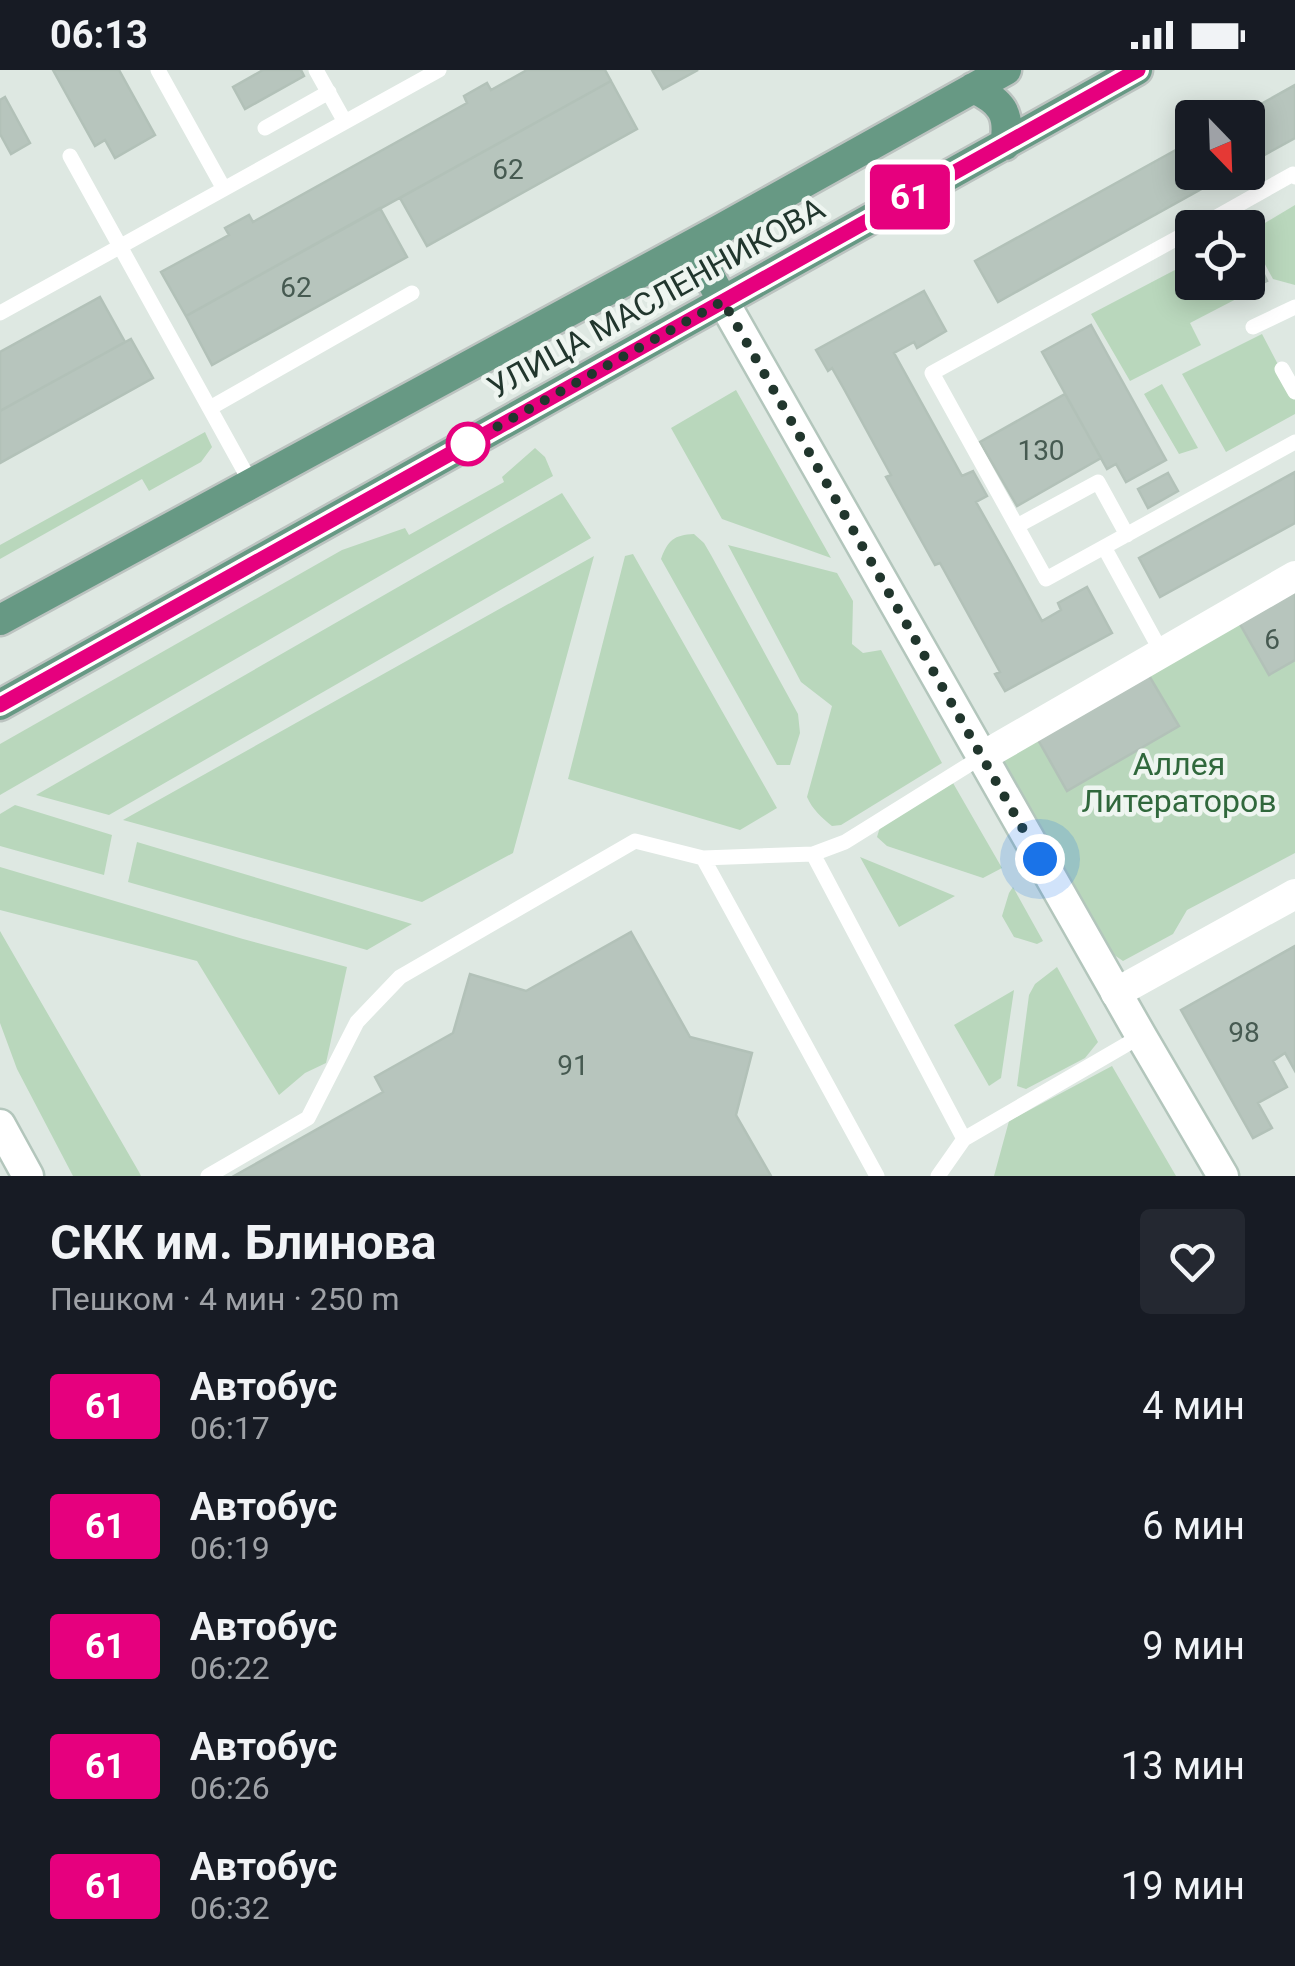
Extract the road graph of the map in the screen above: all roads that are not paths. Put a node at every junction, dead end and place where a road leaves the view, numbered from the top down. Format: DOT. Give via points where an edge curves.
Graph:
graph roads {
  1 [pos="158,70"];
  2 [pos="316,70"];
  3 [pos="438,70"];
  4 [pos="1006,70"];
  5 [pos="1138,70"];
  6 [pos="973,88"];
  7 [pos="328,92"];
  8 [pos="345,122"];
  9 [pos="264,128"];
  10 [pos="1005,144"];
  11 [pos="70,156"];
  12 [pos="1295,177"];
  13 [pos="224,189"];
  14 [pos="1229,210"];
  15 [pos="721,229"];
  16 [pos="1175,240"];
  17 [pos="120,246"];
  18 [pos="412,293"];
  19 [pos="723,301"];
  20 [pos="1295,307"];
  21 [pos="0,313"];
  22 [pos="1254,326"];
  23 [pos="1282,369"];
  24 [pos="1295,392"];
  25 [pos="210,408"];
  26 [pos="1295,442"];
  27 [pos="251,483"];
  28 [pos="1017,526"];
  29 [pos="1127,534"];
  30 [pos="1104,547"];
  31 [pos="1295,576"];
  32 [pos="0,620"];
  33 [pos="1162,653"];
  34 [pos="0,705"];
  35 [pos="983,756"];
  36 [pos="813,854"];
  37 [pos="703,858"];
  38 [pos="1295,894"];
  39 [pos="1116,993"];
  40 [pos="1141,1036"];
  41 [pos="0,1125"];
  42 [pos="964,1140"];
  43 [pos="28,1176"];
  44 [pos="208,1176"];
  45 [pos="877,1176"];
  46 [pos="938,1176"];
  47 [pos="1223,1176"];
  1 -- 13 [label="lane"];
  2 -- 7 [label="lane"];
  3 -- 8 [label="lane"];
  4 -- 6 [label="main road, УЛИЦА МАСЛЕННИКОВА"];
  5 -- 10 [label="main road, УЛИЦА МАСЛЕННИКОВА"];
  6 -- 10 [label="main road" via="1002,110"];
  6 -- 15 [label="main road, УЛИЦА МАСЛЕННИКОВА"];
  7 -- 8 [label="lane"];
  7 -- 9 [label="lane"];
  8 -- 13 [label="lane"];
  10 -- 19 [label="main road, УЛИЦА МАСЛЕННИКОВА"];
  11 -- 17 [label="lane"];
  12 -- 14 [label="lane"];
  13 -- 17 [label="lane"];
  15 -- 19 [label="main road" via="705,265"];
  15 -- 27 [label="main road, УЛИЦА МАСЛЕННИКОВА"];
  16 -- 28 [label="lane" via="932,373"];
  17 -- 21 [label="lane"];
  17 -- 25 [label="lane"];
  18 -- 25 [label="lane"];
  19 -- 34 [label="main road, УЛИЦА МАСЛЕННИКОВА"];
  19 -- 35 [label="street"];
  20 -- 22 [label="lane"];
  23 -- 24 [label="lane"];
  25 -- 27 [label="lane"];
  26 -- 29 [label="lane"];
  27 -- 32 [label="main road, УЛИЦА МАСЛЕННИКОВА"];
  28 -- 29 [label="lane" via="1098,482"];
  28 -- 30 [label="lane" via="1046,579"];
  29 -- 30 [label="lane"];
  30 -- 33 [label="lane"];
  31 -- 33 [label="street"];
  33 -- 35 [label="street"];
  35 -- 36 [label="lane" via="845,842"];
  35 -- 39 [label="street"];
  36 -- 37 [label="lane"];
  36 -- 42 [label="lane"];
  37 -- 44 [label="lane" via="635,842 400,977 357,1022 308,1118"];
  37 -- 45 [label="lane"];
  38 -- 39 [label="street"];
  39 -- 40 [label="street"];
  40 -- 42 [label="lane"];
  40 -- 47 [label="street"];
  41 -- 43 [label="street"];
  42 -- 46 [label="lane"];
}
